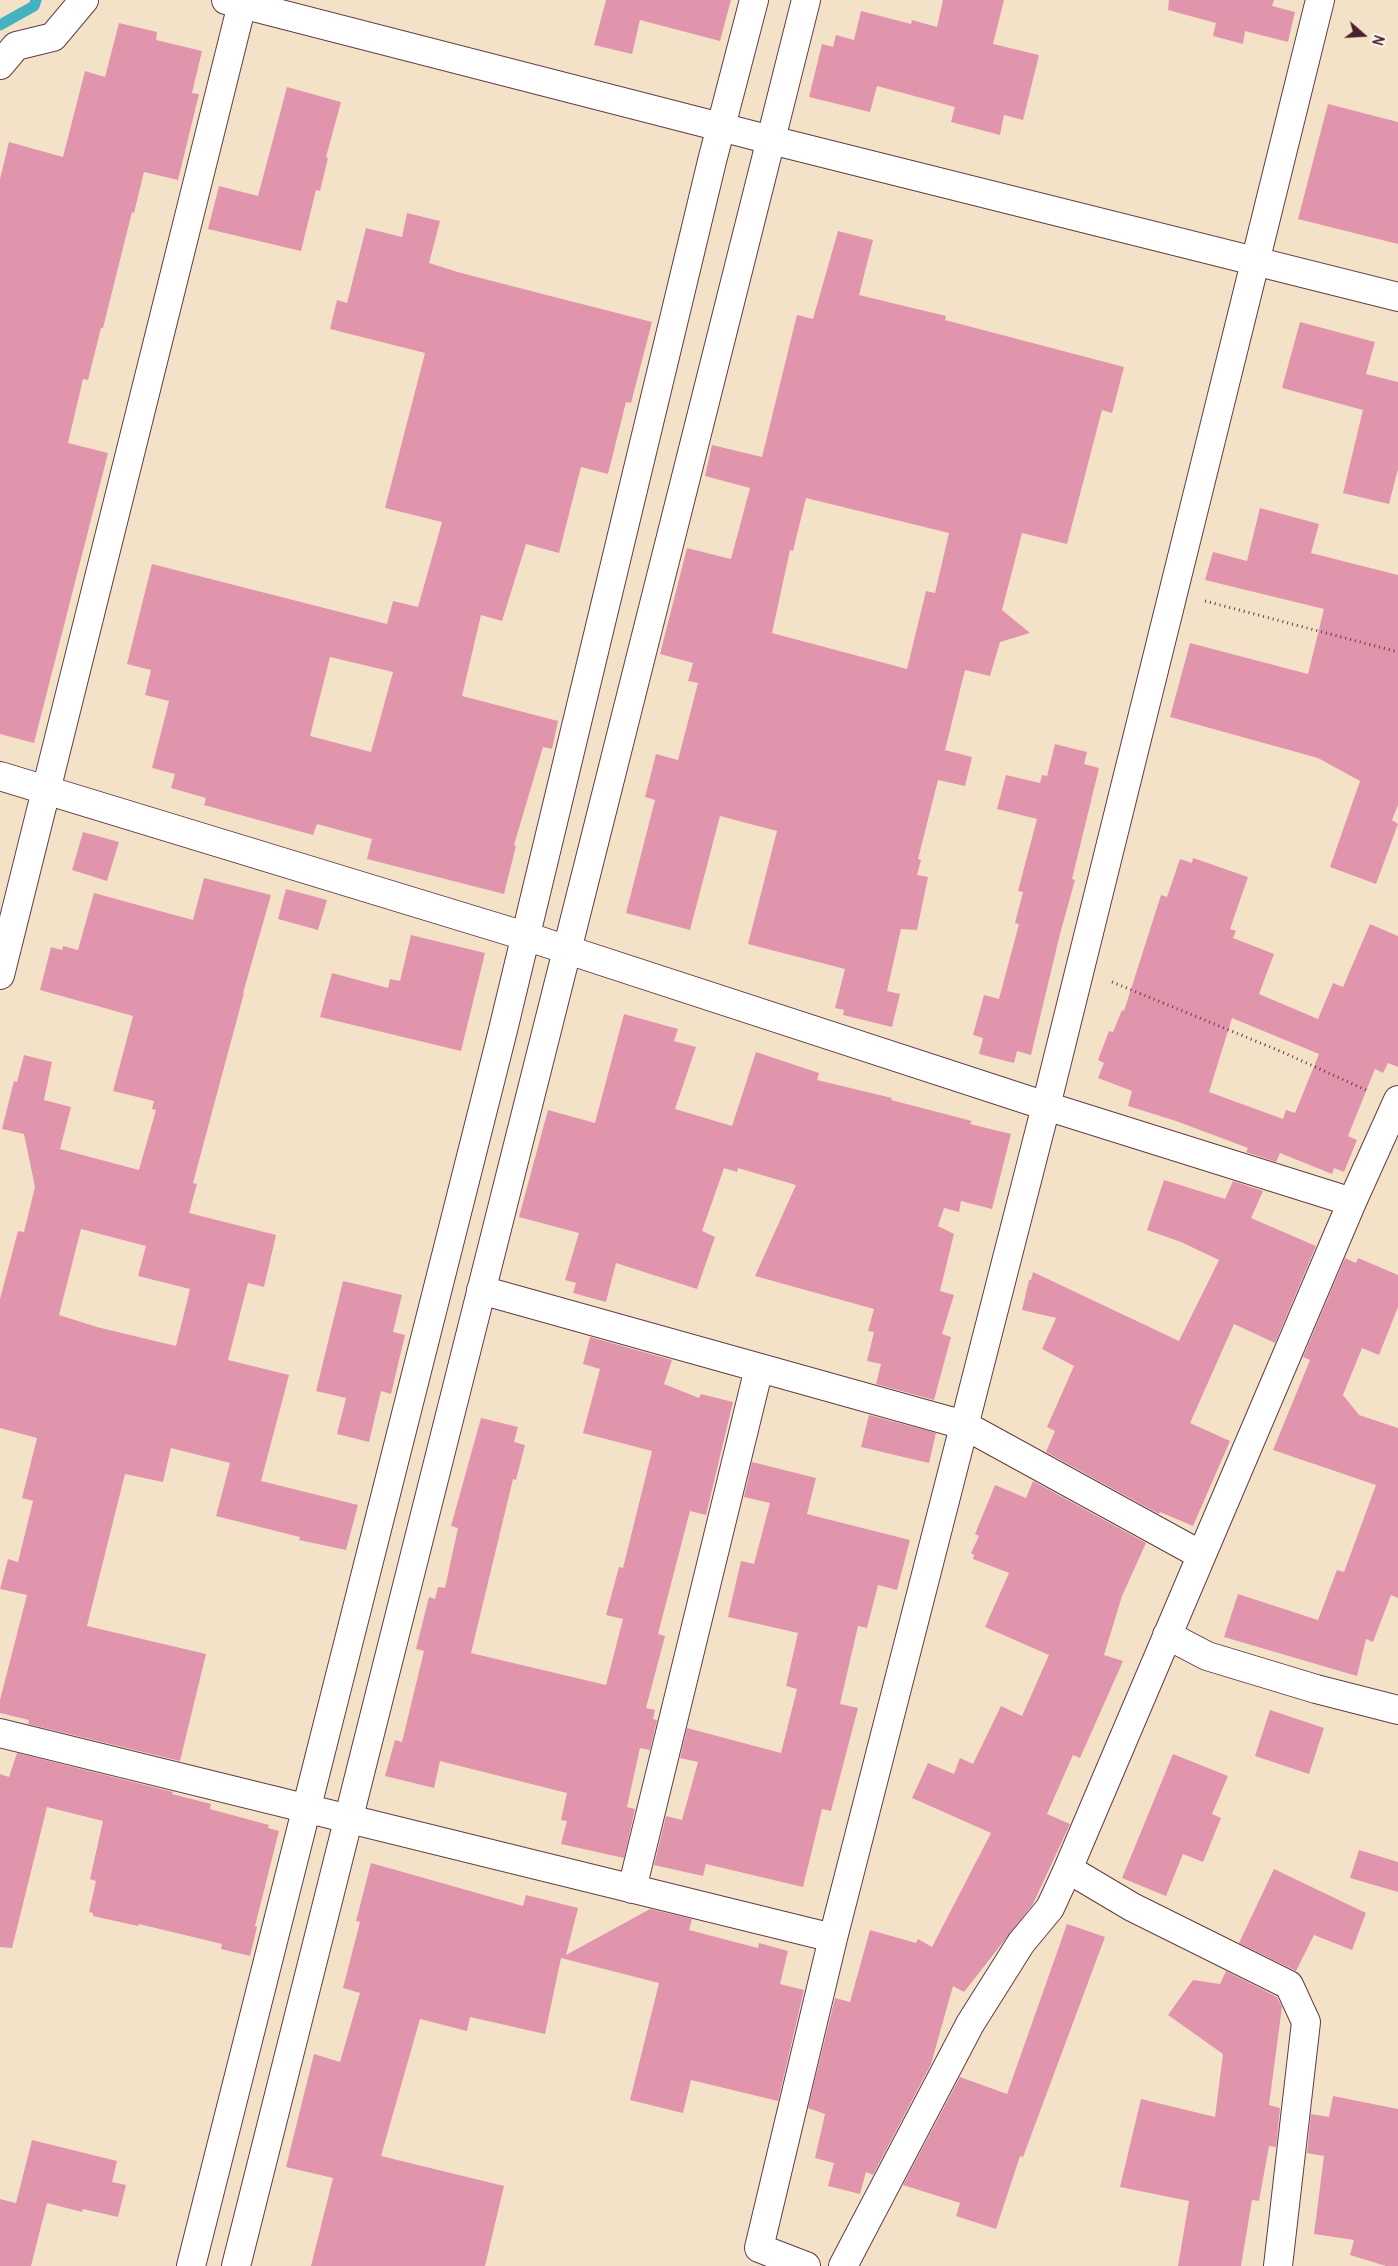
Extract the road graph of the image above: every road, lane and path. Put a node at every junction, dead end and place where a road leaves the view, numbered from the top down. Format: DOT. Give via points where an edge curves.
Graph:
graph roads {
  1 [pos="84,0"];
  2 [pos="754,0"];
  3 [pos="806,0"];
  4 [pos="1320,0"];
  5 [pos="237,1"];
  6 [pos="0,65"];
  7 [pos="720,127"];
  8 [pos="771,140"];
  9 [pos="1255,262"];
  10 [pos="1398,297"];
  11 [pos="1173,592"];
  12 [pos="1398,652"];
  13 [pos="0,776"];
  14 [pos="46,792"];
  15 [pos="524,936"];
  16 [pos="568,950"];
  17 [pos="1080,968"];
  18 [pos="0,975"];
  19 [pos="1397,1101"];
  20 [pos="1046,1106"];
  21 [pos="1352,1202"];
  22 [pos="481,1290"];
  23 [pos="759,1368"];
  24 [pos="964,1425"];
  25 [pos="1201,1555"];
  26 [pos="1167,1635"];
  27 [pos="1398,1710"];
  28 [pos="0,1733"];
  29 [pos="305,1808"];
  30 [pos="347,1819"];
  31 [pos="1068,1869"];
  32 [pos="632,1889"];
  33 [pos="833,1938"];
  34 [pos="191,2266"];
  35 [pos="236,2266"];
  36 [pos="806,2266"];
  37 [pos="843,2266"];
  38 [pos="1278,2266"];
  1 -- 6 [label="street" via="53,37 16,46"];
  2 -- 7 [label="street"];
  3 -- 8 [label="street"];
  4 -- 9 [label="street"];
  5 -- 7 [label="street"];
  5 -- 14 [label="street"];
  7 -- 8 [label="street"];
  7 -- 15 [label="street"];
  8 -- 9 [label="street"];
  8 -- 16 [label="street"];
  9 -- 10 [label="street"];
  9 -- 11 [label="street"];
  11 -- 12 [label="path"];
  11 -- 17 [label="street"];
  13 -- 14 [label="street"];
  14 -- 15 [label="street"];
  14 -- 18 [label="street"];
  15 -- 16 [label="street"];
  15 -- 29 [label="street" via="501,1039"];
  16 -- 20 [label="street"];
  16 -- 22 [label="street"];
  17 -- 19 [label="path"];
  17 -- 20 [label="street"];
  19 -- 21 [label="street"];
  20 -- 21 [label="street"];
  20 -- 24 [label="street"];
  21 -- 25 [label="street"];
  22 -- 23 [label="street"];
  22 -- 30 [label="street"];
  23 -- 24 [label="street"];
  23 -- 32 [label="street"];
  24 -- 25 [label="street"];
  24 -- 33 [label="street"];
  25 -- 26 [label="street"];
  26 -- 27 [label="street" via="1207,1656"];
  26 -- 31 [label="street"];
  28 -- 29 [label="street"];
  29 -- 30 [label="street"];
  29 -- 34 [label="street"];
  30 -- 32 [label="street"];
  30 -- 35 [label="street"];
  31 -- 37 [label="street" via="1050,1908 1021,1943 970,2024"];
  31 -- 38 [label="street" via="1132,1907 1289,1985 1306,2022"];
  32 -- 33 [label="street"];
  33 -- 36 [label="street" via="759,2248"];
}
